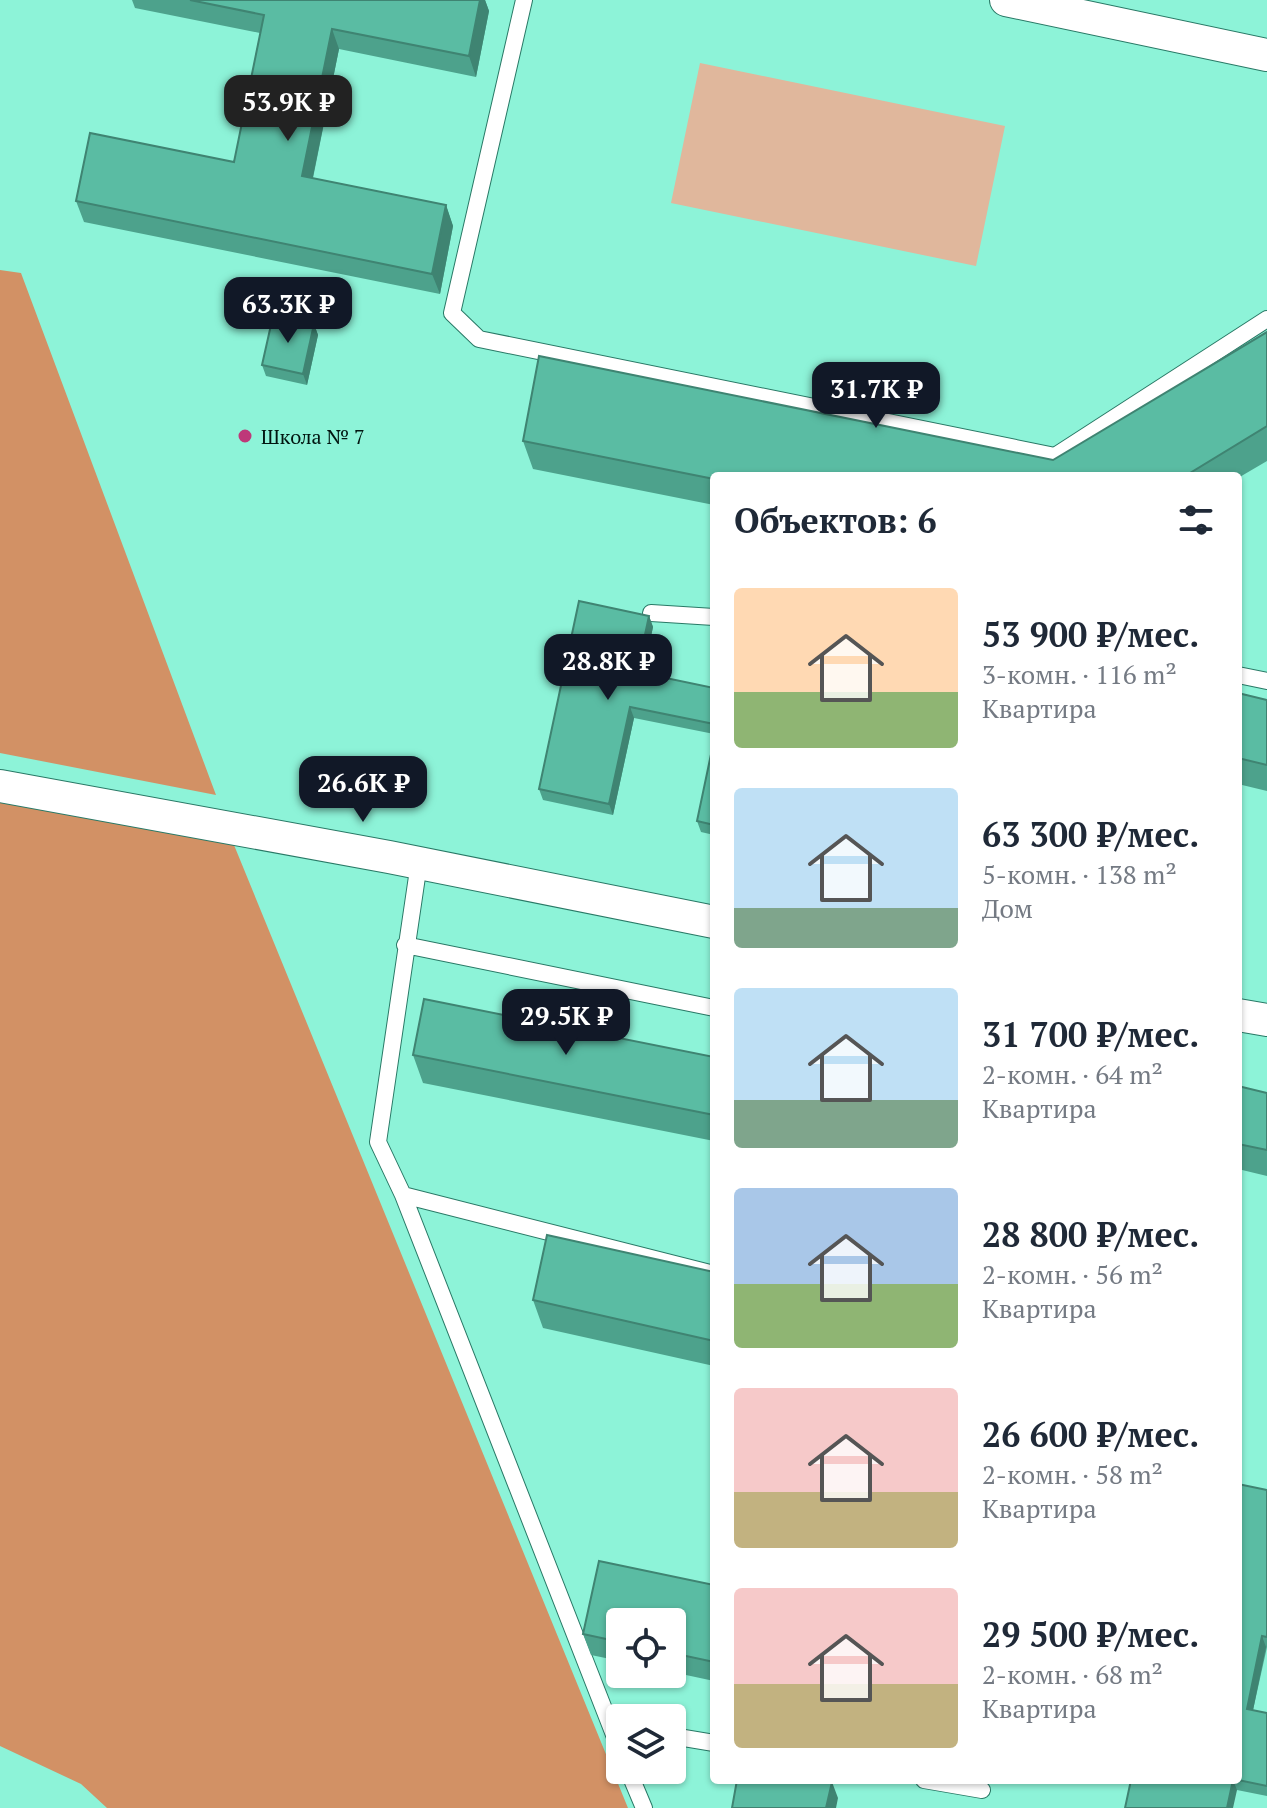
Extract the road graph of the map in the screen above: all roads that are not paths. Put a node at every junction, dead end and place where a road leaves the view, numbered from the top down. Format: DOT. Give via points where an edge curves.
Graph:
graph roads {
  1 [pos="524,0"];
  2 [pos="1006,0"];
  3 [pos="1267,55"];
  4 [pos="1267,319"];
  5 [pos="651,613"];
  6 [pos="710,617"];
  7 [pos="1242,676"];
  8 [pos="1267,681"];
  9 [pos="0,786"];
  10 [pos="419,863"];
  11 [pos="710,921"];
  12 [pos="405,945"];
  13 [pos="710,1007"];
  14 [pos="1242,1016"];
  15 [pos="1267,1020"];
  16 [pos="403,1195"];
  17 [pos="710,1273"];
  18 [pos="606,1704"];
  19 [pos="686,1738"];
  20 [pos="710,1742"];
  21 [pos="634,1784"];
  22 [pos="983,1785"];
  23 [pos="644,1808"];
  24 [pos="979,1808"];
  1 -- 4 [label="lane" via="452,313 479,339 1055,456"];
  2 -- 3 [label="street"];
  5 -- 6 [label="lane"];
  7 -- 8 [label="lane"];
  9 -- 10 [label="street"];
  10 -- 11 [label="street"];
  10 -- 12 [label="lane"];
  12 -- 13 [label="lane"];
  12 -- 16 [label="lane" via="378,1142"];
  14 -- 15 [label="street"];
  16 -- 17 [label="lane"];
  16 -- 18 [label="lane"];
  19 -- 20 [label="lane"];
  21 -- 23 [label="lane"];
  22 -- 24 [label="lane"];
}
